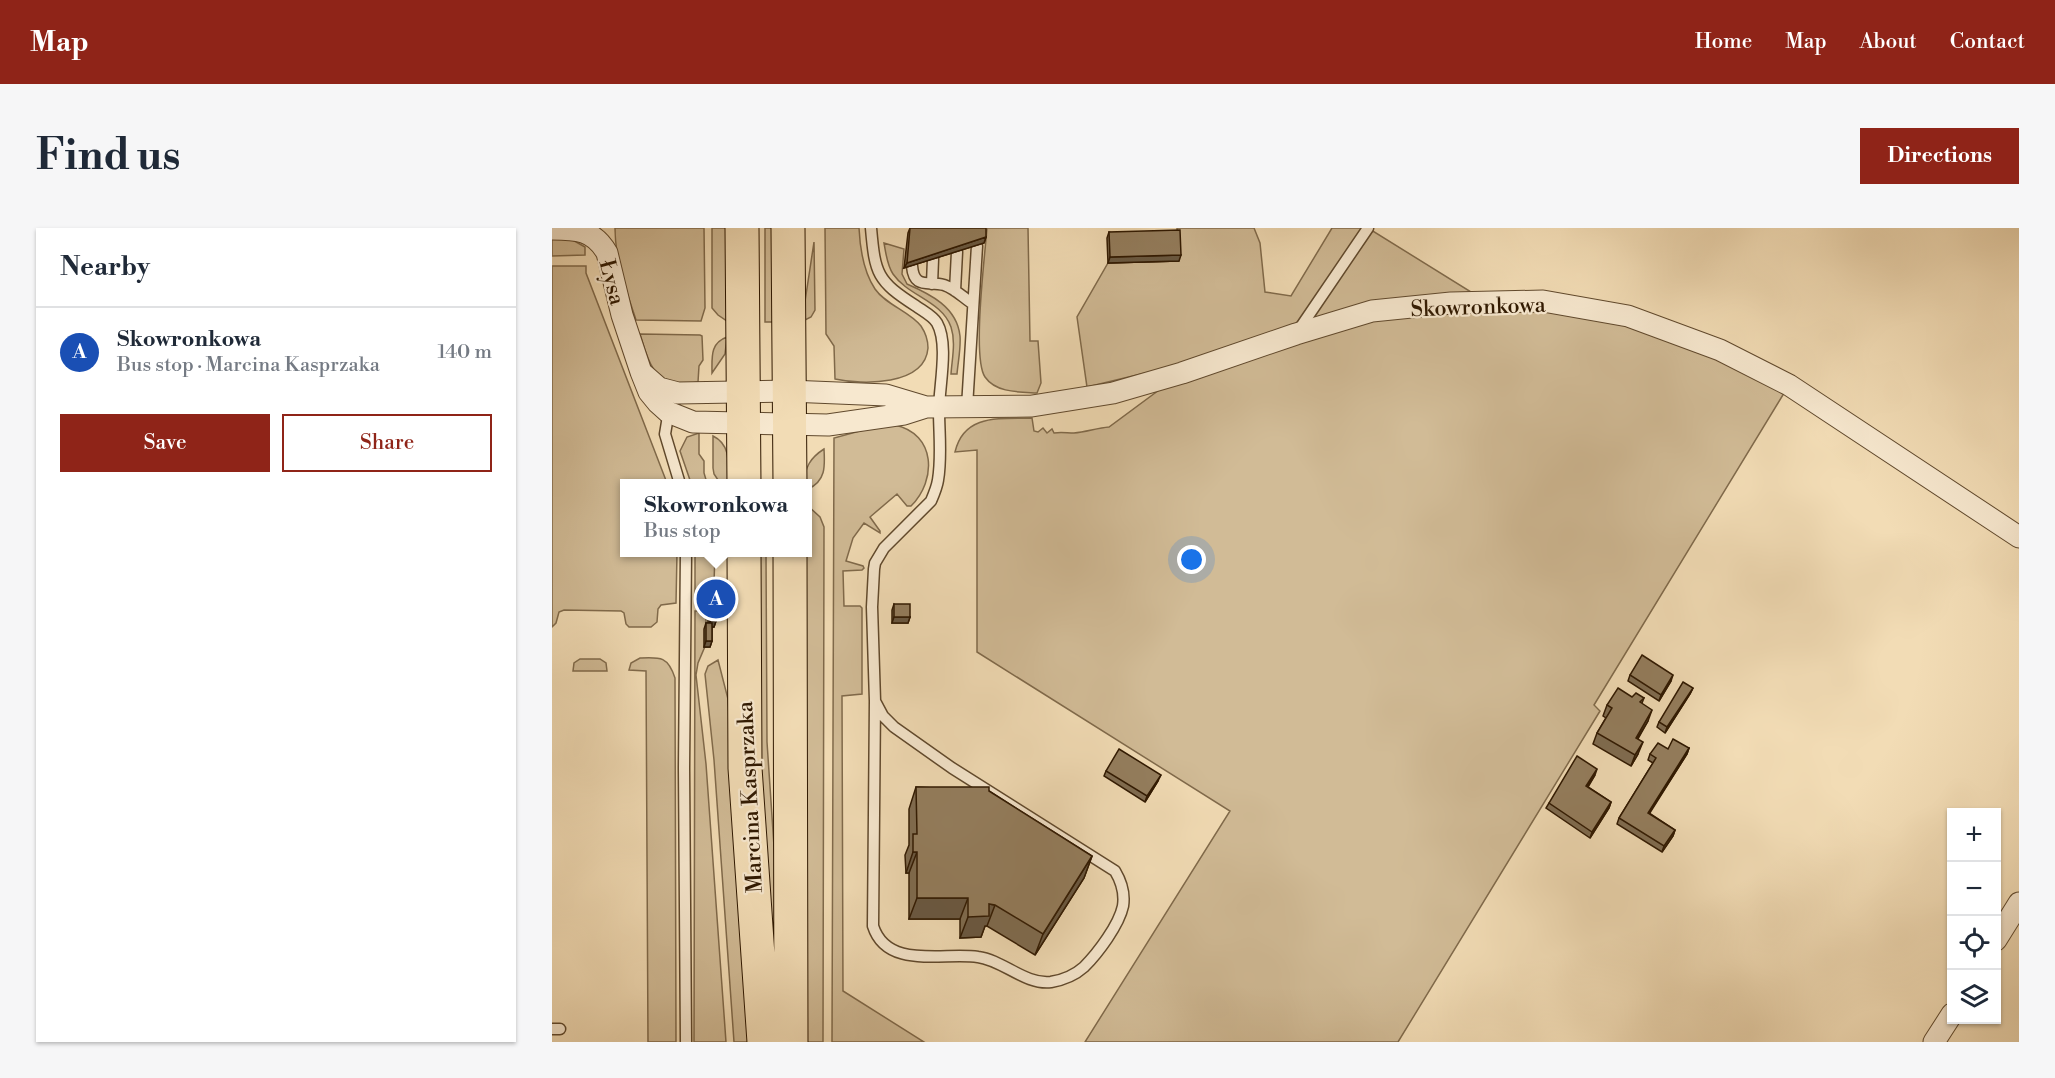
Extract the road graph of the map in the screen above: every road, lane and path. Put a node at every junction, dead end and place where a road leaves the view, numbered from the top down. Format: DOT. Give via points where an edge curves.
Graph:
graph roads {
  1 [pos="742,228"];
  2 [pos="788,228"];
  3 [pos="871,228"];
  4 [pos="1368,228"];
  5 [pos="552,229"];
  6 [pos="595,232"];
  7 [pos="977,246"];
  8 [pos="957,252"];
  9 [pos="933,259"];
  10 [pos="912,266"];
  11 [pos="932,284"];
  12 [pos="954,291"];
  13 [pos="973,304"];
  14 [pos="1296,334"];
  15 [pos="789,391"];
  16 [pos="670,402"];
  17 [pos="743,407"];
  18 [pos="933,407"];
  19 [pos="967,407"];
  20 [pos="789,424"];
  21 [pos="679,479"];
  22 [pos="744,479"];
  23 [pos="790,479"];
  24 [pos="2019,537"];
  25 [pos="686,557"];
  26 [pos="744,557"];
  27 [pos="790,557"];
  28 [pos="876,700"];
  29 [pos="2019,903"];
  30 [pos="2001,932"];
  31 [pos="1947,1022"];
  32 [pos="686,1042"];
  33 [pos="764,1042"];
  34 [pos="791,1042"];
  35 [pos="1934,1042"];
  1 -- 17 [label="main road"];
  2 -- 15 [label="main road"];
  3 -- 18 [label="lane" via="874,259 881,278 937,323 942,346"];
  4 -- 14 [label="lane"];
  5 -- 6 [label="street, Łysa"];
  6 -- 16 [label="street, Łysa" via="607,253 641,372"];
  7 -- 13 [label="lane"];
  8 -- 12 [label="lane"];
  9 -- 11 [label="lane"];
  10 -- 11 [label="lane" via="917,281"];
  11 -- 12 [label="lane"];
  12 -- 13 [label="lane"];
  13 -- 19 [label="lane"];
  14 -- 19 [label="street, Skowronkowa" via="1182,374 1113,393 1032,406"];
  14 -- 24 [label="street, Skowronkowa" via="1372,312 1451,303 1543,302 1628,316 1720,350 1789,385"];
  15 -- 17 [label="street, Skowronkowa"];
  15 -- 18 [label="street, Skowronkowa" via="886,395"];
  15 -- 20 [label="main road"];
  16 -- 17 [label="street, Łysa"];
  16 -- 17 [label="street, Łysa" via="693,422"];
  16 -- 21 [label="lane" via="664,434"];
  17 -- 20 [label="street, Łysa"];
  17 -- 22 [label="main road"];
  18 -- 19 [label="street, Skowronkowa"];
  18 -- 20 [label="street, Skowronkowa" via="828,425"];
  18 -- 28 [label="lane" via="939,478 936,492 875,563 872,607"];
  20 -- 23 [label="main road"];
  25 -- 32 [label="lane"];
  26 -- 33 [label="main road, Marcina Kasprzaka" via="745,768"];
  27 -- 34 [label="main road, Marcina Kasprzaka"];
  28 -- 28 [label="lane" via="873,926 879,939 889,948 912,956 980,957 1044,982 1065,978 1084,967 1110,934 1123,907 1115,871 913,741 883,716"];
  29 -- 30 [label="street"];
  31 -- 35 [label="street"];
}
